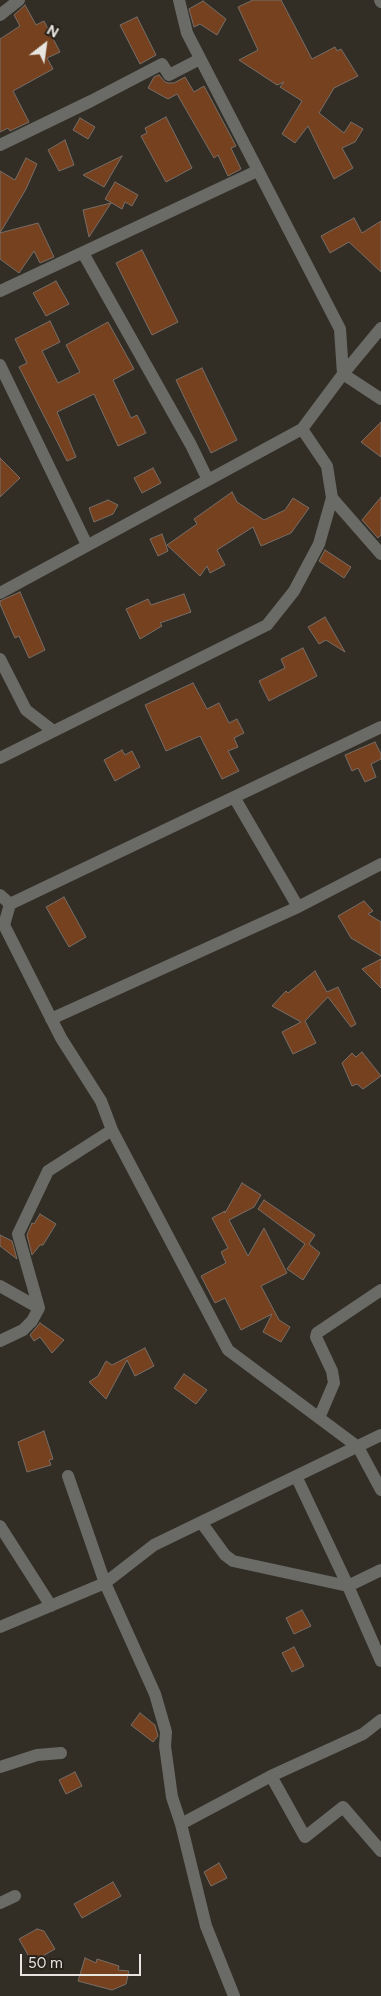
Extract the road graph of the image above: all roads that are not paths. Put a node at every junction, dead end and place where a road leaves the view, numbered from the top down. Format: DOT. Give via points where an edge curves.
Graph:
graph roads {
  1 [pos="19,0"];
  2 [pos="179,0"];
  3 [pos="0,15"];
  4 [pos="200,59"];
  5 [pos="0,145"];
  6 [pos="257,171"];
  7 [pos="83,253"];
  8 [pos="0,291"];
  9 [pos="381,328"];
  10 [pos="0,365"];
  11 [pos="343,374"];
  12 [pos="381,399"];
  13 [pos="302,429"];
  14 [pos="208,480"];
  15 [pos="332,498"];
  16 [pos="87,545"];
  17 [pos="381,554"];
  18 [pos="0,593"];
  19 [pos="0,659"];
  20 [pos="381,727"];
  21 [pos="52,730"];
  22 [pos="0,758"];
  23 [pos="234,797"];
  24 [pos="381,864"];
  25 [pos="5,900"];
  26 [pos="298,907"];
  27 [pos="51,1018"];
  28 [pos="112,1130"];
  29 [pos="0,1286"];
  30 [pos="381,1290"];
  31 [pos="39,1308"];
  32 [pos="0,1341"];
  33 [pos="319,1418"];
  34 [pos="381,1435"];
  35 [pos="358,1447"];
  36 [pos="68,1476"];
  37 [pos="296,1476"];
  38 [pos="381,1490"];
  39 [pos="202,1522"];
  40 [pos="0,1526"];
  41 [pos="381,1570"];
  42 [pos="105,1583"];
  43 [pos="348,1586"];
  44 [pos="51,1606"];
  45 [pos="0,1627"];
  46 [pos="381,1661"];
  47 [pos="381,1720"];
  48 [pos="61,1753"];
  49 [pos="0,1767"];
  50 [pos="271,1776"];
  51 [pos="181,1824"];
  52 [pos="381,1851"];
  53 [pos="15,1896"];
  54 [pos="0,1903"];
  55 [pos="234,1996"];
  1 -- 3 [label="street"];
  2 -- 4 [label="street" via="187,33"];
  4 -- 5 [label="street" via="169,75 162,64"];
  4 -- 6 [label="street"];
  6 -- 7 [label="street"];
  6 -- 11 [label="street" via="340,329"];
  7 -- 8 [label="street"];
  7 -- 14 [label="street"];
  9 -- 11 [label="street"];
  10 -- 16 [label="street"];
  11 -- 12 [label="street"];
  11 -- 13 [label="street"];
  13 -- 14 [label="street"];
  13 -- 15 [label="street" via="326,466"];
  14 -- 16 [label="street"];
  15 -- 17 [label="street"];
  15 -- 21 [label="street" via="319,544 294,591 267,624"];
  16 -- 18 [label="street"];
  19 -- 21 [label="street" via="26,710"];
  20 -- 23 [label="street"];
  21 -- 22 [label="street"];
  23 -- 25 [label="street"];
  23 -- 26 [label="street"];
  24 -- 26 [label="street"];
  25 -- 27 [label="street" via="4,926"];
  26 -- 27 [label="street"];
  27 -- 28 [label="street" via="101,1101"];
  28 -- 31 [label="street" via="48,1171 18,1234"];
  28 -- 33 [label="street" via="228,1350"];
  29 -- 31 [label="street"];
  30 -- 33 [label="street" via="317,1333 334,1383"];
  31 -- 32 [label="street" via="22,1330"];
  33 -- 35 [label="street"];
  34 -- 35 [label="street"];
  35 -- 37 [label="street"];
  35 -- 38 [label="street"];
  36 -- 42 [label="street"];
  37 -- 39 [label="street"];
  37 -- 43 [label="street"];
  39 -- 42 [label="street" via="154,1545"];
  39 -- 43 [label="street" via="225,1555 233,1561"];
  40 -- 44 [label="street"];
  41 -- 43 [label="street"];
  42 -- 44 [label="street"];
  42 -- 51 [label="street" via="155,1694 166,1732 172,1797"];
  43 -- 46 [label="street"];
  44 -- 45 [label="street"];
  47 -- 50 [label="street" via="363,1734"];
  48 -- 49 [label="street" via="37,1755"];
  50 -- 51 [label="street"];
  50 -- 52 [label="street" via="305,1838 343,1807"];
  51 -- 55 [label="street" via="206,1926"];
  53 -- 54 [label="street"];
}
